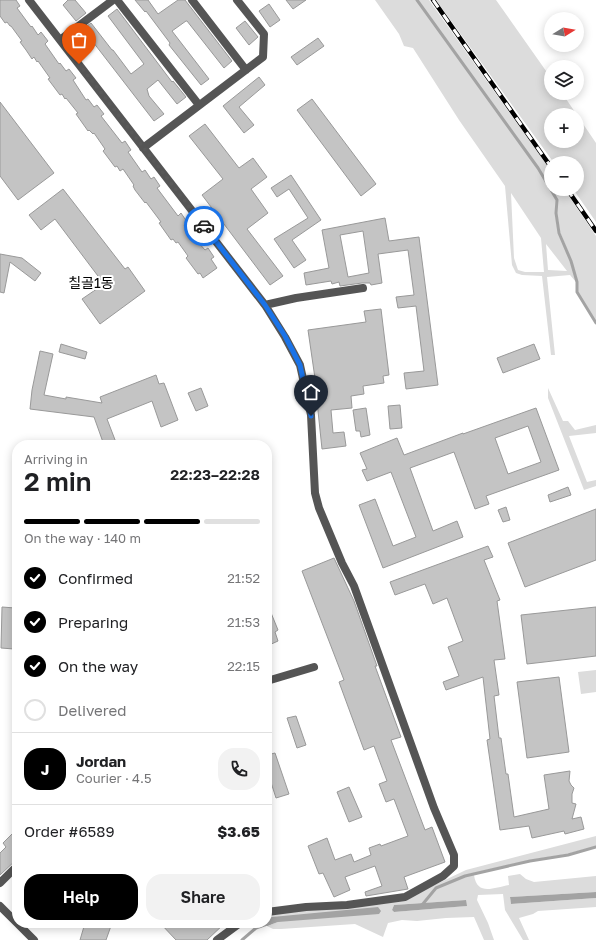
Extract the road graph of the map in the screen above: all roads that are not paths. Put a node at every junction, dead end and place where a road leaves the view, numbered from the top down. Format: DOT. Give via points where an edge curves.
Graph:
graph roads {
  1 [pos="29,0"];
  2 [pos="113,0"];
  3 [pos="117,0"];
  4 [pos="192,0"];
  5 [pos="237,0"];
  6 [pos="60,40"];
  7 [pos="246,70"];
  8 [pos="199,106"];
  9 [pos="143,148"];
  10 [pos="363,288"];
  11 [pos="265,305"];
  12 [pos="314,666"];
  13 [pos="272,679"];
  14 [pos="12,871"];
  15 [pos="0,883"];
  16 [pos="0,906"];
  17 [pos="272,911"];
  18 [pos="12,918"];
  19 [pos="22,928"];
  20 [pos="233,928"];
  21 [pos="34,940"];
  22 [pos="216,940"];
  1 -- 6 [label="street"];
  2 -- 6 [label="street"];
  3 -- 8 [label="street"];
  4 -- 7 [label="street"];
  5 -- 7 [label="street" via="264,34 263,57"];
  6 -- 9 [label="street"];
  7 -- 8 [label="street"];
  8 -- 9 [label="street"];
  9 -- 11 [label="street"];
  10 -- 11 [label="street"];
  11 -- 17 [label="street" via="300,365 311,416 315,493 319,508 354,586 431,801 454,855 454,866 443,876 405,897"];
  12 -- 13 [label="street"];
  14 -- 15 [label="street"];
  16 -- 18 [label="street"];
  19 -- 21 [label="street"];
  20 -- 22 [label="street"];
}
